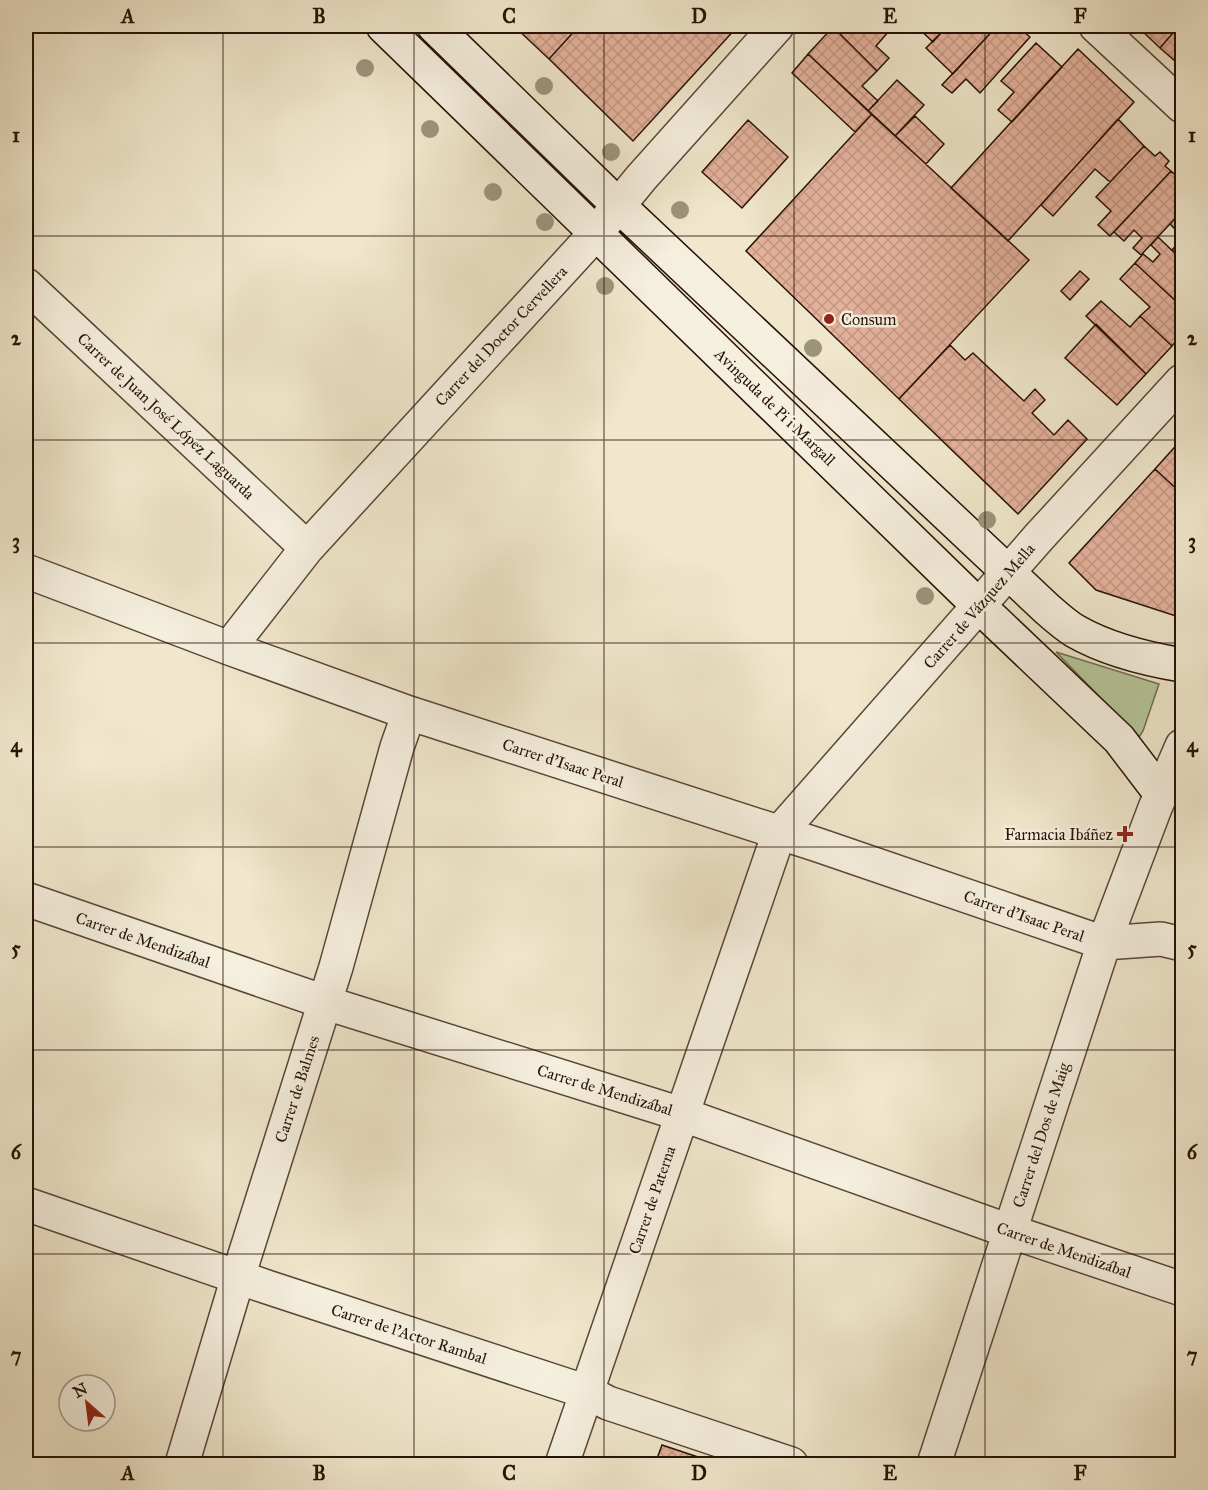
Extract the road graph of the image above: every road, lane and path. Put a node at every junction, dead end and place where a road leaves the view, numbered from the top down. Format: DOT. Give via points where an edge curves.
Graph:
graph roads {
  1 [pos="383,26"];
  2 [pos="434,26"];
  3 [pos="777,26"];
  4 [pos="1096,26"];
  5 [pos="1182,106"];
  6 [pos="618,205"];
  7 [pos="596,233"];
  8 [pos="26,285"];
  9 [pos="1182,381"];
  10 [pos="307,548"];
  11 [pos="26,571"];
  12 [pos="1008,575"];
  13 [pos="980,607"];
  14 [pos="230,648"];
  15 [pos="1182,666"];
  16 [pos="409,713"];
  17 [pos="1182,746"];
  18 [pos="1161,794"];
  19 [pos="779,833"];
  20 [pos="26,899"];
  21 [pos="1104,943"];
  22 [pos="1182,944"];
  23 [pos="325,1002"];
  24 [pos="681,1114"];
  25 [pos="26,1204"];
  26 [pos="1009,1231"];
  27 [pos="238,1277"];
  28 [pos="1182,1289"];
  29 [pos="587,1392"];
  30 [pos="182,1464"];
  31 [pos="562,1464"];
  32 [pos="791,1464"];
  33 [pos="934,1464"];
  1 -- 7 [label="street, Avinguda de Pi i Margall"];
  2 -- 6 [label="street"];
  3 -- 6 [label="street, Carrer del Doctor Cervellera"];
  4 -- 5 [label="street"];
  6 -- 7 [label="street, Carrer del Doctor Cervellera"];
  6 -- 12 [label="street"];
  7 -- 10 [label="street, Carrer del Doctor Cervellera"];
  7 -- 13 [label="street, Avinguda de Pi i Margall"];
  8 -- 10 [label="street, Carrer de Juan José López Laguarda"];
  9 -- 12 [label="street, Carrer de Vázquez Mella"];
  10 -- 14 [label="street, Carrer del Doctor Cervellera"];
  11 -- 14 [label="street, Carrer d'Isaac Peral"];
  12 -- 13 [label="street, Carrer de Vázquez Mella"];
  12 -- 15 [label="street" via="1073,630 1106,646"];
  13 -- 18 [label="street, Avinguda de Pi i Margall" via="1119,739"];
  13 -- 19 [label="street, Carrer de Vázquez Mella"];
  14 -- 16 [label="street, Carrer d'Isaac Peral"];
  16 -- 19 [label="street, Carrer d'Isaac Peral"];
  16 -- 23 [label="street, Carrer de Balmes"];
  17 -- 18 [label="street, Carrer del Dos de Maig"];
  18 -- 21 [label="street, Carrer del Dos de Maig"];
  19 -- 21 [label="street, Carrer d'Isaac Peral"];
  19 -- 24 [label="street, Carrer de Paterna"];
  20 -- 23 [label="street, Carrer de Mendizábal"];
  21 -- 22 [label="street" via="1161,939"];
  21 -- 26 [label="street, Carrer del Dos de Maig"];
  23 -- 24 [label="street, Carrer de Mendizábal"];
  23 -- 27 [label="street, Carrer de Balmes"];
  24 -- 26 [label="street, Carrer de Mendizábal"];
  24 -- 29 [label="street, Carrer de Paterna"];
  25 -- 27 [label="street, Carrer de l'Actor Rambal"];
  26 -- 28 [label="street, Carrer de Mendizábal"];
  26 -- 33 [label="street, Carrer del Dos de Maig"];
  27 -- 29 [label="street, Carrer de l'Actor Rambal"];
  27 -- 30 [label="street, Carrer de Balmes"];
  29 -- 31 [label="street, Carrer de Paterna"];
  29 -- 32 [label="street, Carrer de l'Actor Rambal" via="608,1403"];
}
